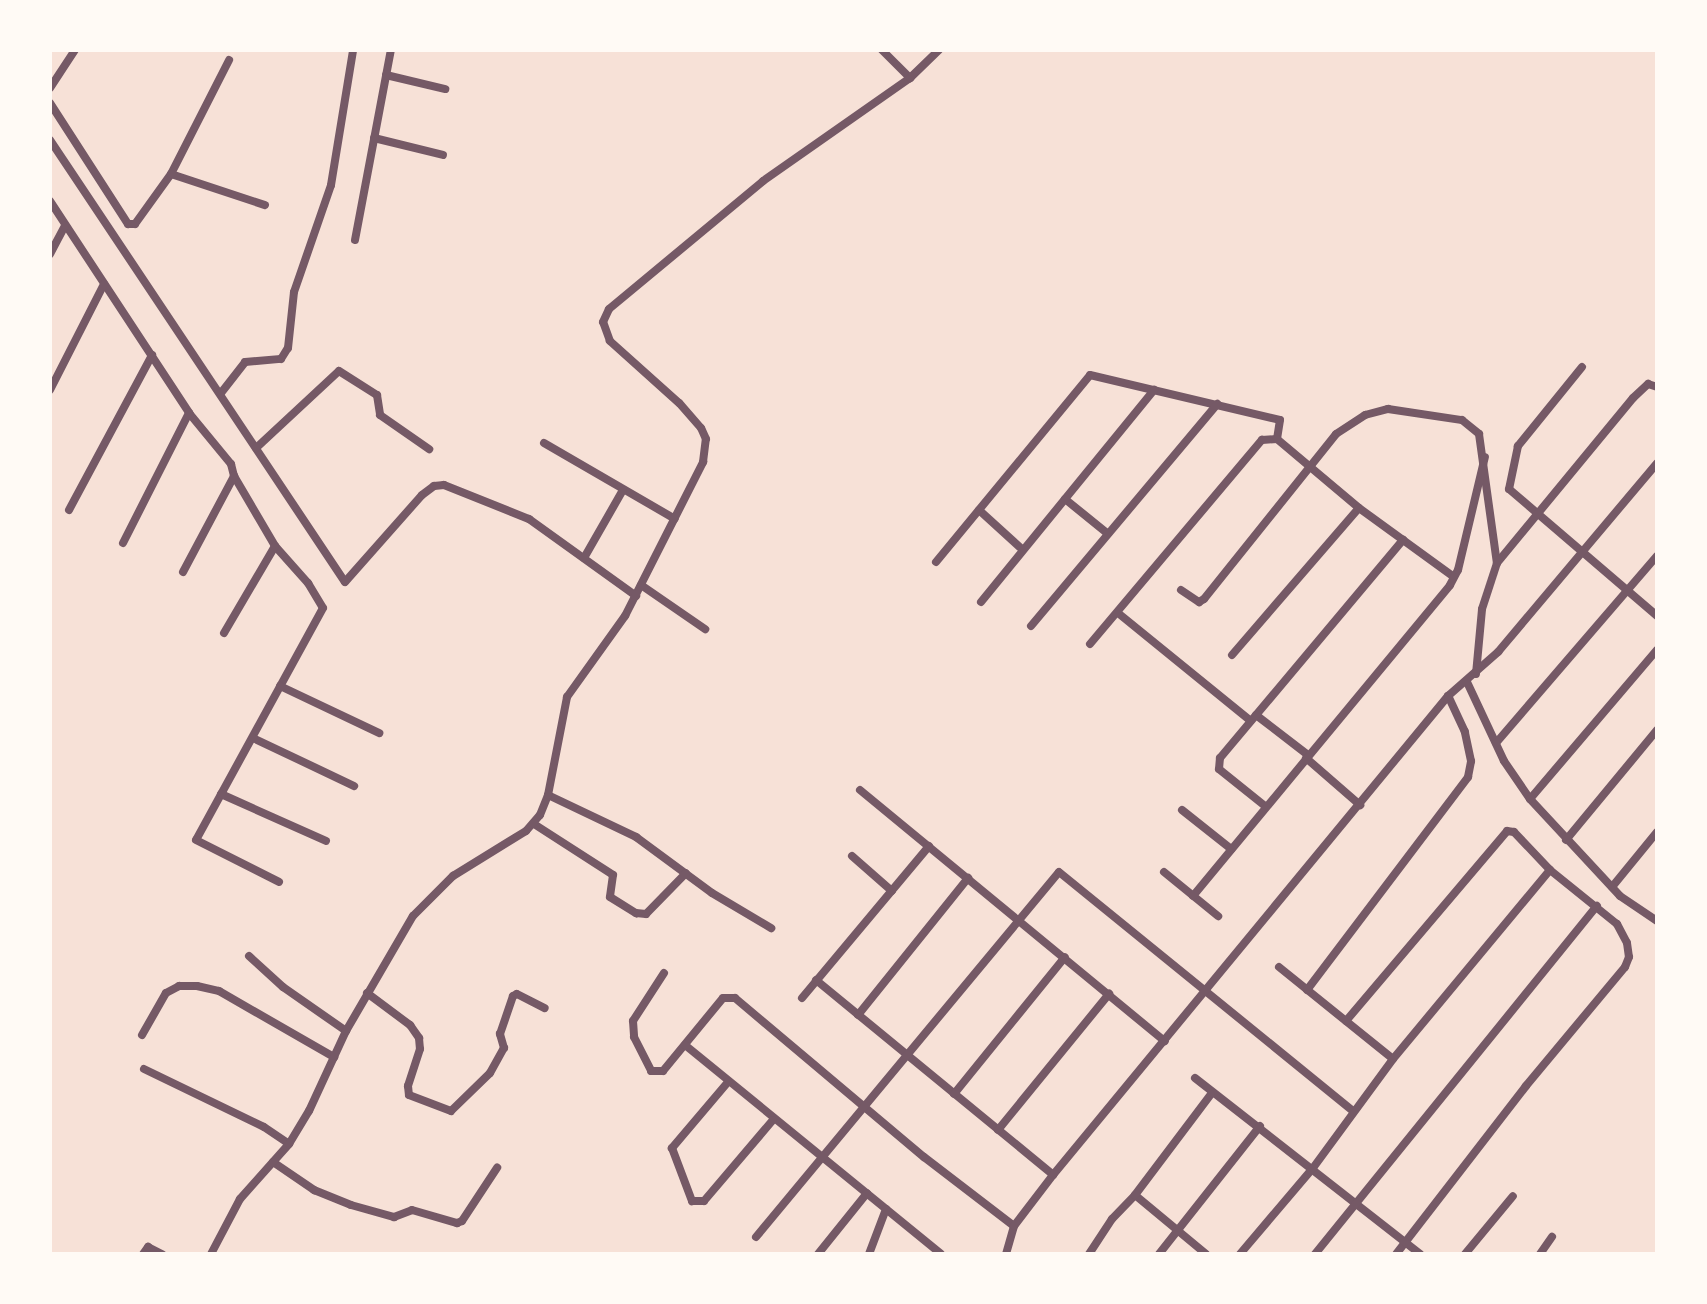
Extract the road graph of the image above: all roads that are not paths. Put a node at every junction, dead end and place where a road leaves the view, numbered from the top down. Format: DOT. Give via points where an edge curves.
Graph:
graph roads {
  1 [pos="75,50"];
  2 [pos="353,50"];
  3 [pos="391,50"];
  4 [pos="882,50"];
  5 [pos="939,50"];
  6 [pos="229,60"];
  7 [pos="386,75"];
  8 [pos="910,78"];
  9 [pos="50,88"];
  10 [pos="445,89"];
  11 [pos="50,103"];
  12 [pos="374,138"];
  13 [pos="50,140"];
  14 [pos="443,155"];
  15 [pos="171,174"];
  16 [pos="50,201"];
  17 [pos="265,205"];
  18 [pos="65,226"];
  19 [pos="355,240"];
  20 [pos="50,254"];
  21 [pos="104,284"];
  22 [pos="152,355"];
  23 [pos="1582,367"];
  24 [pos="1657,387"];
  25 [pos="50,390"];
  26 [pos="1154,390"];
  27 [pos="221,393"];
  28 [pos="1217,404"];
  29 [pos="189,413"];
  30 [pos="1277,439"];
  31 [pos="544,443"];
  32 [pos="256,448"];
  33 [pos="429,449"];
  34 [pos="1485,457"];
  35 [pos="1657,463"];
  36 [pos="1310,468"];
  37 [pos="234,476"];
  38 [pos="623,490"];
  39 [pos="1065,499"];
  40 [pos="1359,508"];
  41 [pos="69,510"];
  42 [pos="979,510"];
  43 [pos="1536,514"];
  44 [pos="675,519"];
  45 [pos="1108,534"];
  46 [pos="1403,540"];
  47 [pos="123,543"];
  48 [pos="275,546"];
  49 [pos="1023,550"];
  50 [pos="1582,552"];
  51 [pos="1657,556"];
  52 [pos="584,558"];
  53 [pos="936,562"];
  54 [pos="1497,563"];
  55 [pos="183,572"];
  56 [pos="1454,577"];
  57 [pos="641,585"];
  58 [pos="1181,590"];
  59 [pos="1628,591"];
  60 [pos="636,596"];
  61 [pos="981,602"];
  62 [pos="1118,613"];
  63 [pos="1657,616"];
  64 [pos="1031,626"];
  65 [pos="705,629"];
  66 [pos="224,633"];
  67 [pos="1090,644"];
  68 [pos="1657,650"];
  69 [pos="1232,655"];
  70 [pos="1476,674"];
  71 [pos="1467,682"];
  72 [pos="280,686"];
  73 [pos="1448,696"];
  74 [pos="1254,718"];
  75 [pos="1657,730"];
  76 [pos="379,733"];
  77 [pos="253,738"];
  78 [pos="1496,743"];
  79 [pos="1307,756"];
  80 [pos="354,786"];
  81 [pos="860,790"];
  82 [pos="221,794"];
  83 [pos="548,795"];
  84 [pos="1530,799"];
  85 [pos="1360,805"];
  86 [pos="1265,806"];
  87 [pos="1182,810"];
  88 [pos="534,824"];
  89 [pos="1657,832"];
  90 [pos="1566,840"];
  91 [pos="326,841"];
  92 [pos="929,846"];
  93 [pos="1231,849"];
  94 [pos="852,856"];
  95 [pos="1550,870"];
  96 [pos="1164,872"];
  97 [pos="686,873"];
  98 [pos="968,878"];
  99 [pos="279,882"];
  100 [pos="1612,887"];
  101 [pos="892,891"];
  102 [pos="1193,896"];
  103 [pos="1597,906"];
  104 [pos="1218,916"];
  105 [pos="1019,919"];
  106 [pos="1657,921"];
  107 [pos="771,928"];
  108 [pos="249,956"];
  109 [pos="1065,957"];
  110 [pos="1279,967"];
  111 [pos="664,973"];
  112 [pos="816,980"];
  113 [pos="1307,990"];
  114 [pos="1207,991"];
  115 [pos="367,993"];
  116 [pos="1109,994"];
  117 [pos="802,998"];
  118 [pos="545,1008"];
  119 [pos="858,1015"];
  120 [pos="1346,1021"];
  121 [pos="346,1031"];
  122 [pos="142,1035"];
  123 [pos="1165,1041"];
  124 [pos="685,1045"];
  125 [pos="906,1054"];
  126 [pos="334,1057"];
  127 [pos="1393,1059"];
  128 [pos="144,1069"];
  129 [pos="1195,1078"];
  130 [pos="728,1082"];
  131 [pos="954,1094"];
  132 [pos="1211,1094"];
  133 [pos="864,1107"];
  134 [pos="1353,1111"];
  135 [pos="773,1120"];
  136 [pos="1260,1126"];
  137 [pos="998,1130"];
  138 [pos="289,1144"];
  139 [pos="823,1156"];
  140 [pos="273,1162"];
  141 [pos="497,1168"];
  142 [pos="1313,1168"];
  143 [pos="1053,1175"];
  144 [pos="867,1193"];
  145 [pos="1135,1195"];
  146 [pos="1513,1196"];
  147 [pos="1357,1205"];
  148 [pos="886,1209"];
  149 [pos="1014,1226"];
  150 [pos="1178,1231"];
  151 [pos="756,1237"];
  152 [pos="1552,1237"];
  153 [pos="1405,1243"];
  154 [pos="932,1250"];
  155 [pos="143,1254"];
  156 [pos="162,1254"];
  157 [pos="211,1254"];
  158 [pos="818,1254"];
  159 [pos="869,1254"];
  160 [pos="941,1254"];
  161 [pos="1006,1254"];
  162 [pos="1089,1254"];
  163 [pos="1159,1254"];
  164 [pos="1206,1254"];
  165 [pos="1240,1254"];
  166 [pos="1315,1254"];
  167 [pos="1396,1254"];
  168 [pos="1420,1254"];
  169 [pos="1465,1254"];
  170 [pos="1540,1254"];
  1 -- 9 [label="street"];
  2 -- 27 [label="street" via="331,185 294,292 288,348 281,359 245,362"];
  3 -- 7 [label="street"];
  4 -- 8 [label="street"];
  5 -- 8 [label="street"];
  6 -- 15 [label="street"];
  7 -- 10 [label="street"];
  7 -- 12 [label="street"];
  8 -- 44 [label="street" via="763,181 609,309 603,322 610,341 679,403 706,439 703,462"];
  11 -- 15 [label="street" via="128,224 139,222"];
  12 -- 14 [label="street"];
  12 -- 19 [label="street"];
  13 -- 27 [label="street"];
  15 -- 17 [label="street"];
  16 -- 18 [label="street"];
  18 -- 20 [label="street"];
  18 -- 21 [label="street"];
  21 -- 22 [label="street"];
  21 -- 25 [label="street"];
  22 -- 29 [label="street"];
  22 -- 41 [label="street"];
  23 -- 43 [label="street" via="1525,435 1514,459 1509,489"];
  24 -- 43 [label="street" via="1643,388"];
  26 -- 28 [label="street"];
  26 -- 39 [label="street"];
  26 -- 42 [label="street" via="1090,375"];
  27 -- 32 [label="street"];
  28 -- 30 [label="street" via="1280,420"];
  28 -- 45 [label="street"];
  29 -- 37 [label="street" via="231,464"];
  29 -- 47 [label="street"];
  30 -- 36 [label="street"];
  30 -- 62 [label="street" via="1262,440"];
  31 -- 38 [label="street"];
  32 -- 33 [label="street" via="339,371 379,396 380,415"];
  32 -- 52 [label="street" via="345,582 434,486 444,485 529,519"];
  34 -- 36 [label="street" via="1472,424 1388,409 1365,415 1336,434"];
  34 -- 54 [label="street"];
  34 -- 56 [label="street"];
  35 -- 50 [label="street"];
  36 -- 40 [label="street"];
  36 -- 58 [label="street" via="1204,599 1199,602"];
  37 -- 48 [label="street"];
  37 -- 55 [label="street"];
  38 -- 44 [label="street"];
  38 -- 52 [label="street"];
  39 -- 45 [label="street"];
  39 -- 49 [label="street"];
  40 -- 46 [label="street"];
  40 -- 69 [label="street"];
  42 -- 49 [label="street"];
  42 -- 53 [label="street"];
  43 -- 50 [label="street"];
  43 -- 54 [label="street"];
  44 -- 57 [label="street"];
  45 -- 64 [label="street"];
  46 -- 56 [label="street"];
  46 -- 74 [label="street"];
  48 -- 66 [label="street"];
  48 -- 72 [label="street" via="323,608"];
  49 -- 61 [label="street"];
  50 -- 59 [label="street"];
  50 -- 70 [label="street"];
  51 -- 59 [label="street"];
  52 -- 60 [label="street"];
  54 -- 70 [label="street" via="1482,609"];
  56 -- 79 [label="street"];
  57 -- 60 [label="street"];
  57 -- 65 [label="street"];
  59 -- 63 [label="street"];
  59 -- 78 [label="street"];
  60 -- 83 [label="street" via="567,697"];
  62 -- 67 [label="street"];
  62 -- 74 [label="street"];
  68 -- 84 [label="street"];
  70 -- 71 [label="street"];
  71 -- 73 [label="street"];
  71 -- 78 [label="street"];
  72 -- 76 [label="street"];
  72 -- 77 [label="street"];
  73 -- 85 [label="street"];
  73 -- 113 [label="street" via="1465,732 1471,761 1468,777"];
  74 -- 79 [label="street"];
  74 -- 86 [label="street" via="1218,766"];
  75 -- 90 [label="street"];
  77 -- 80 [label="street"];
  77 -- 82 [label="street"];
  78 -- 84 [label="street"];
  79 -- 85 [label="street"];
  79 -- 86 [label="street"];
  81 -- 92 [label="street"];
  82 -- 91 [label="street"];
  82 -- 99 [label="street" via="196,840"];
  83 -- 88 [label="street"];
  83 -- 97 [label="street" via="636,837"];
  84 -- 90 [label="street"];
  85 -- 114 [label="street"];
  86 -- 93 [label="street"];
  87 -- 93 [label="street"];
  88 -- 97 [label="street" via="613,875 610,897 636,913 646,914"];
  88 -- 115 [label="street" via="429,897"];
  89 -- 100 [label="street"];
  90 -- 100 [label="street"];
  92 -- 98 [label="street"];
  92 -- 101 [label="street"];
  93 -- 102 [label="street"];
  94 -- 101 [label="street"];
  95 -- 103 [label="street"];
  95 -- 120 [label="street" via="1514,832 1501,835"];
  95 -- 127 [label="street"];
  96 -- 102 [label="street"];
  97 -- 107 [label="street"];
  98 -- 105 [label="street"];
  98 -- 119 [label="street"];
  100 -- 106 [label="street"];
  101 -- 112 [label="street"];
  102 -- 104 [label="street"];
  103 -- 147 [label="street"];
  103 -- 153 [label="street" via="1617,924 1627,943 1625,967"];
  105 -- 109 [label="street"];
  105 -- 114 [label="street" via="1059,872"];
  105 -- 125 [label="street"];
  108 -- 121 [label="street"];
  109 -- 116 [label="street"];
  109 -- 131 [label="street"];
  110 -- 113 [label="street"];
  111 -- 124 [label="street" via="633,1021 634,1037 651,1071 663,1071"];
  112 -- 117 [label="street"];
  112 -- 119 [label="street"];
  113 -- 120 [label="street"];
  114 -- 123 [label="street"];
  114 -- 134 [label="street"];
  115 -- 118 [label="street" via="419,1038 409,1095 451,1111 490,1073 504,1048 500,1034 513,996"];
  115 -- 121 [label="street"];
  116 -- 123 [label="street"];
  116 -- 137 [label="street"];
  119 -- 125 [label="street"];
  120 -- 127 [label="street"];
  121 -- 126 [label="street"];
  122 -- 126 [label="street" via="166,993 191,985 219,991"];
  123 -- 143 [label="street"];
  124 -- 130 [label="street"];
  124 -- 133 [label="street" via="723,998 735,998"];
  125 -- 131 [label="street"];
  125 -- 133 [label="street"];
  126 -- 138 [label="street"];
  127 -- 134 [label="street"];
  128 -- 138 [label="street"];
  129 -- 132 [label="street"];
  130 -- 135 [label="street"];
  130 -- 135 [label="street" via="672,1148 692,1201 704,1201"];
  131 -- 137 [label="street"];
  132 -- 136 [label="street"];
  132 -- 145 [label="street"];
  133 -- 139 [label="street"];
  133 -- 149 [label="street"];
  134 -- 142 [label="street"];
  135 -- 139 [label="street"];
  136 -- 142 [label="street"];
  136 -- 150 [label="street"];
  137 -- 143 [label="street"];
  138 -- 140 [label="street"];
  139 -- 144 [label="street"];
  139 -- 151 [label="street"];
  140 -- 141 [label="street" via="342,1203 394,1217 412,1210 457,1223"];
  140 -- 157 [label="street" via="240,1199"];
  142 -- 147 [label="street"];
  142 -- 165 [label="street"];
  143 -- 149 [label="street"];
  144 -- 148 [label="street"];
  144 -- 158 [label="street"];
  145 -- 150 [label="street"];
  145 -- 162 [label="street"];
  146 -- 169 [label="street"];
  147 -- 153 [label="street"];
  147 -- 166 [label="street"];
  148 -- 154 [label="street"];
  148 -- 159 [label="street"];
  149 -- 161 [label="street"];
  150 -- 163 [label="street"];
  150 -- 164 [label="street"];
  152 -- 170 [label="street"];
  153 -- 167 [label="street"];
  153 -- 168 [label="street"];
  154 -- 160 [label="street"];
  155 -- 156 [label="street" via="148,1247"];
}
